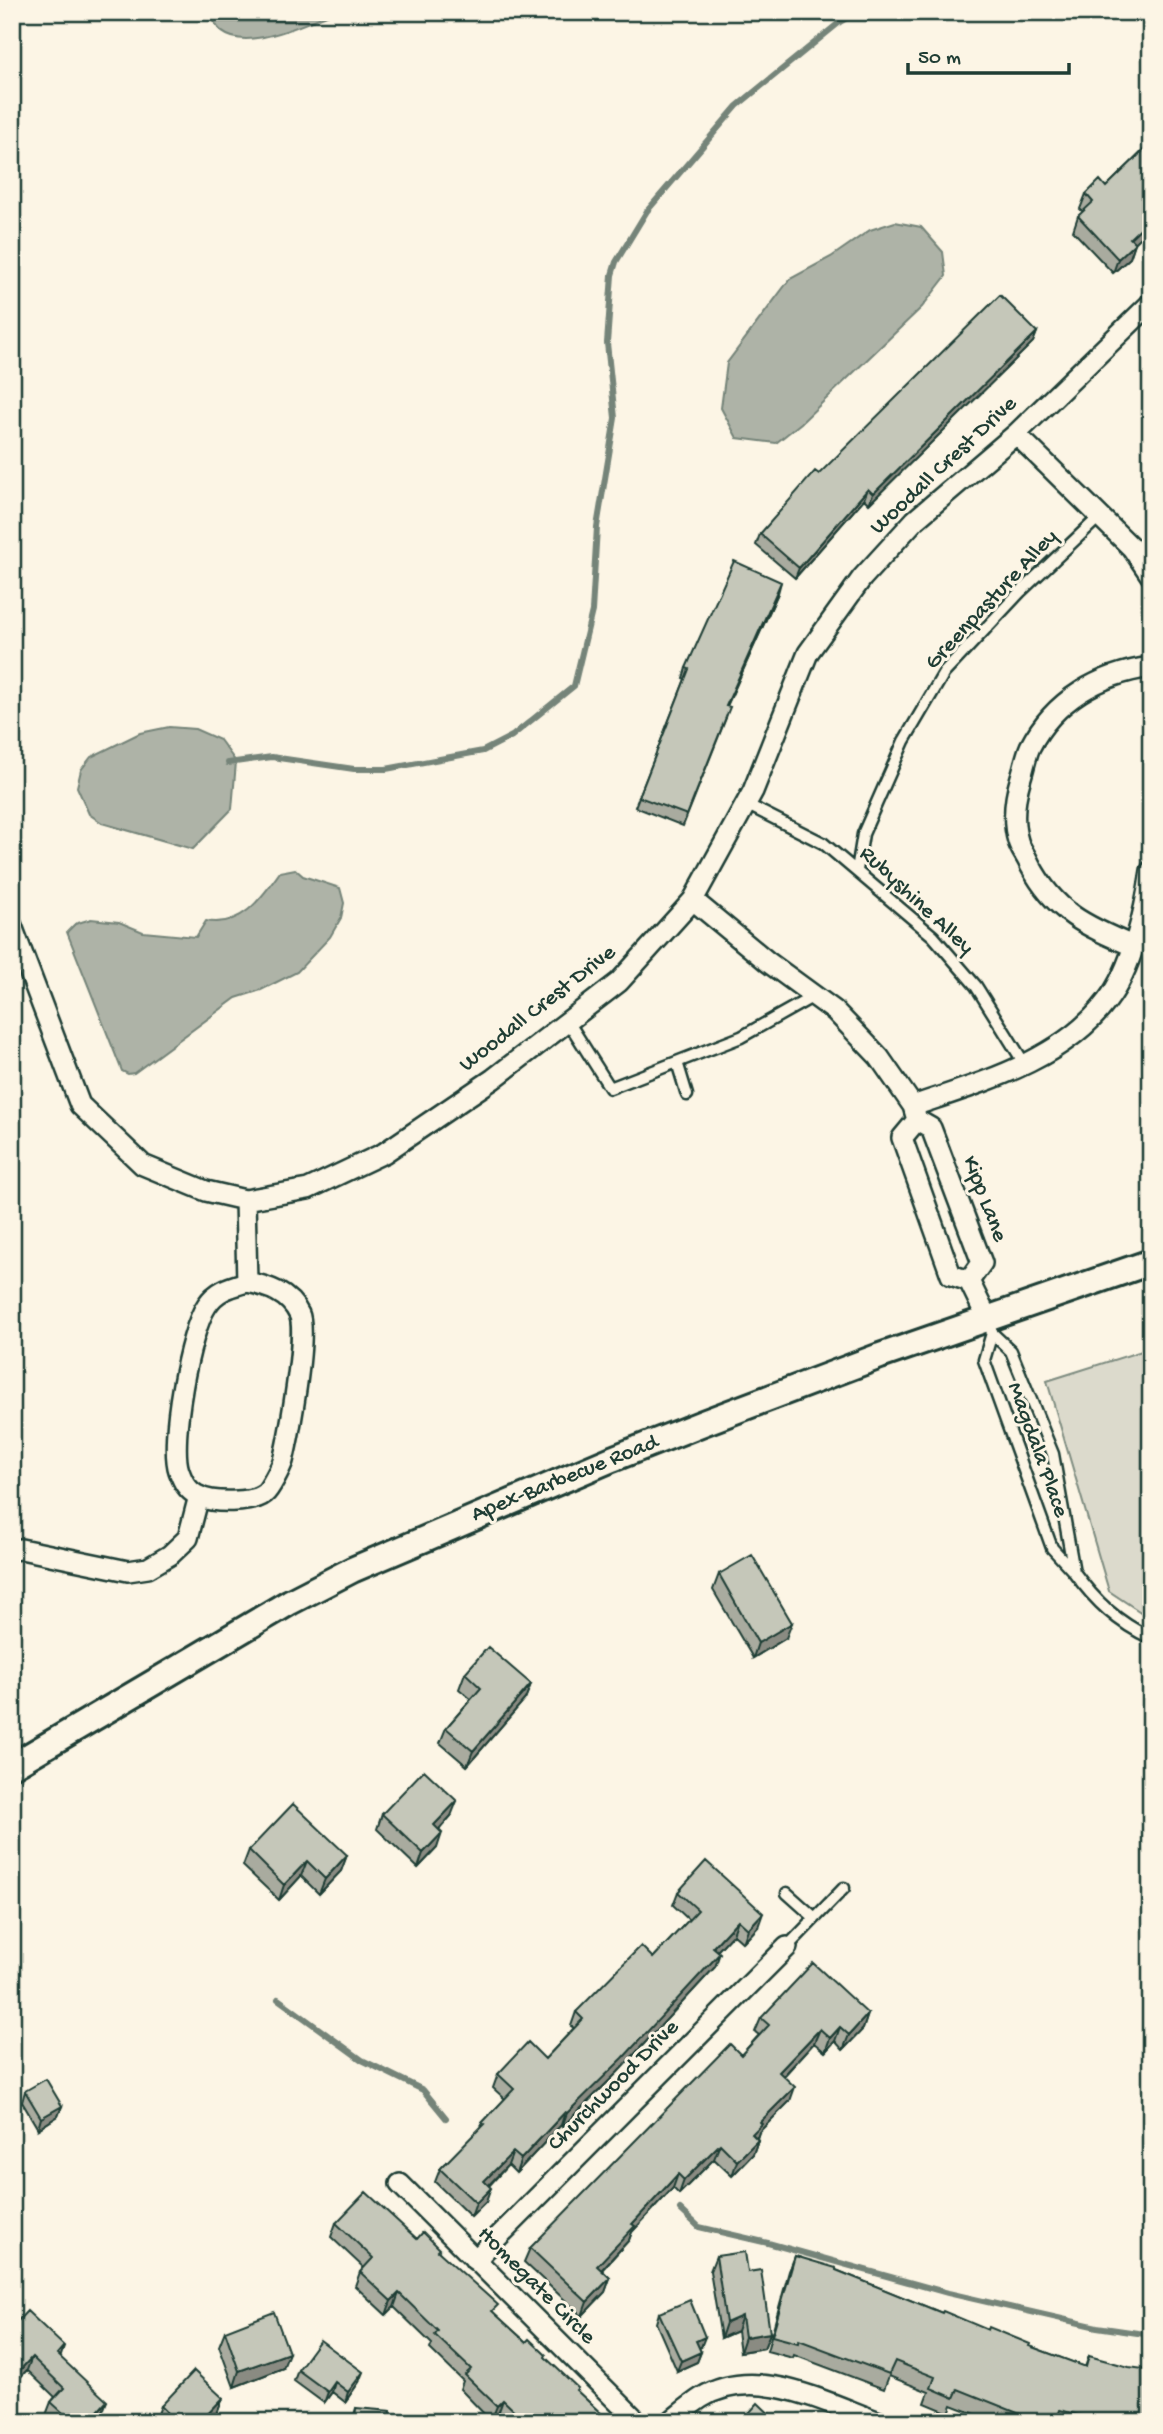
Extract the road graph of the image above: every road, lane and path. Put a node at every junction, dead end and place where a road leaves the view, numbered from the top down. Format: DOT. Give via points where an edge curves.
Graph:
graph roads {
  1 [pos="1151,303"];
  2 [pos="1016,434"];
  3 [pos="1100,516"];
  4 [pos="1151,576"];
  5 [pos="1151,667"];
  6 [pos="746,804"];
  7 [pos="857,870"];
  8 [pos="1151,871"];
  9 [pos="693,900"];
  10 [pos="12,926"];
  11 [pos="1133,946"];
  12 [pos="815,996"];
  13 [pos="569,1023"];
  14 [pos="677,1062"];
  15 [pos="1024,1063"];
  16 [pos="687,1095"];
  17 [pos="915,1113"];
  18 [pos="245,1200"];
  19 [pos="1151,1262"];
  20 [pos="969,1281"];
  21 [pos="247,1283"];
  22 [pos="990,1326"];
  23 [pos="199,1496"];
  24 [pos="12,1550"];
  25 [pos="1074,1572"];
  26 [pos="1151,1638"];
  27 [pos="12,1766"];
  28 [pos="844,1888"];
  29 [pos="787,1893"];
  30 [pos="815,1919"];
  31 [pos="788,1947"];
  32 [pos="400,2184"];
  33 [pos="475,2260"];
  34 [pos="638,2422"];
  35 [pos="670,2422"];
  36 [pos="879,2422"];
  1 -- 2 [label="street, Woodall Crest Drive"];
  2 -- 3 [label="street"];
  2 -- 6 [label="street, Woodall Crest Drive" via="915,520 854,589 808,653"];
  3 -- 4 [label="street" via="1132,548"];
  3 -- 7 [label="lane, Greenpasture Alley" via="944,673 904,741 863,834"];
  5 -- 11 [label="street" via="1091,684 1053,713 1030,748 1015,798 1018,841 1040,883 1061,907 1093,930"];
  6 -- 7 [label="lane, Rubyshine Alley" via="823,843"];
  6 -- 9 [label="street, Woodall Crest Drive"];
  7 -- 15 [label="lane, Rubyshine Alley" via="933,936 976,986"];
  8 -- 11 [label="street"];
  9 -- 12 [label="street, Kipp Lane"];
  9 -- 13 [label="street, Woodall Crest Drive" via="619,982"];
  10 -- 18 [label="street, Woodall Crest Drive" via="80,1105 143,1165 206,1191"];
  11 -- 15 [label="street" via="1127,968 1107,1002 1070,1037"];
  12 -- 14 [label="lane" via="741,1037"];
  12 -- 17 [label="street, Kipp Lane" via="878,1057"];
  13 -- 14 [label="lane" via="610,1088"];
  13 -- 18 [label="street, Woodall Crest Drive" via="384,1153 308,1189"];
  14 -- 16 [label="lane"];
  15 -- 17 [label="street"];
  17 -- 20 [label="street, Kipp Lane" via="931,1128 982,1263"];
  17 -- 20 [label="street" via="902,1138 951,1275"];
  18 -- 21 [label="street"];
  19 -- 22 [label="street, Apex-Barbecue Road"];
  20 -- 22 [label="street"];
  21 -- 23 [label="street" via="224,1288 206,1306 187,1367 176,1463 184,1485"];
  21 -- 23 [label="street" via="286,1297 300,1315 303,1343 282,1463 265,1493 251,1499 227,1502"];
  22 -- 25 [label="lane, Magdala Place" via="1011,1351 1053,1454"];
  22 -- 25 [label="lane, Magdala Place" via="984,1360 1052,1548"];
  22 -- 27 [label="street, Apex-Barbecue Road" via="823,1377 664,1438 352,1570"];
  23 -- 24 [label="street" via="188,1538 148,1568 128,1571"];
  25 -- 26 [label="lane, Magdala Place" via="1093,1598 1117,1619"];
  28 -- 30 [label="lane"];
  29 -- 30 [label="lane"];
  30 -- 31 [label="lane"];
  31 -- 33 [label="street, Churchwood Drive"];
  32 -- 33 [label="street, Homegate Circle"];
  33 -- 34 [label="street, Homegate Circle"];
  35 -- 36 [label="street" via="702,2397 751,2384 788,2390"];
}
